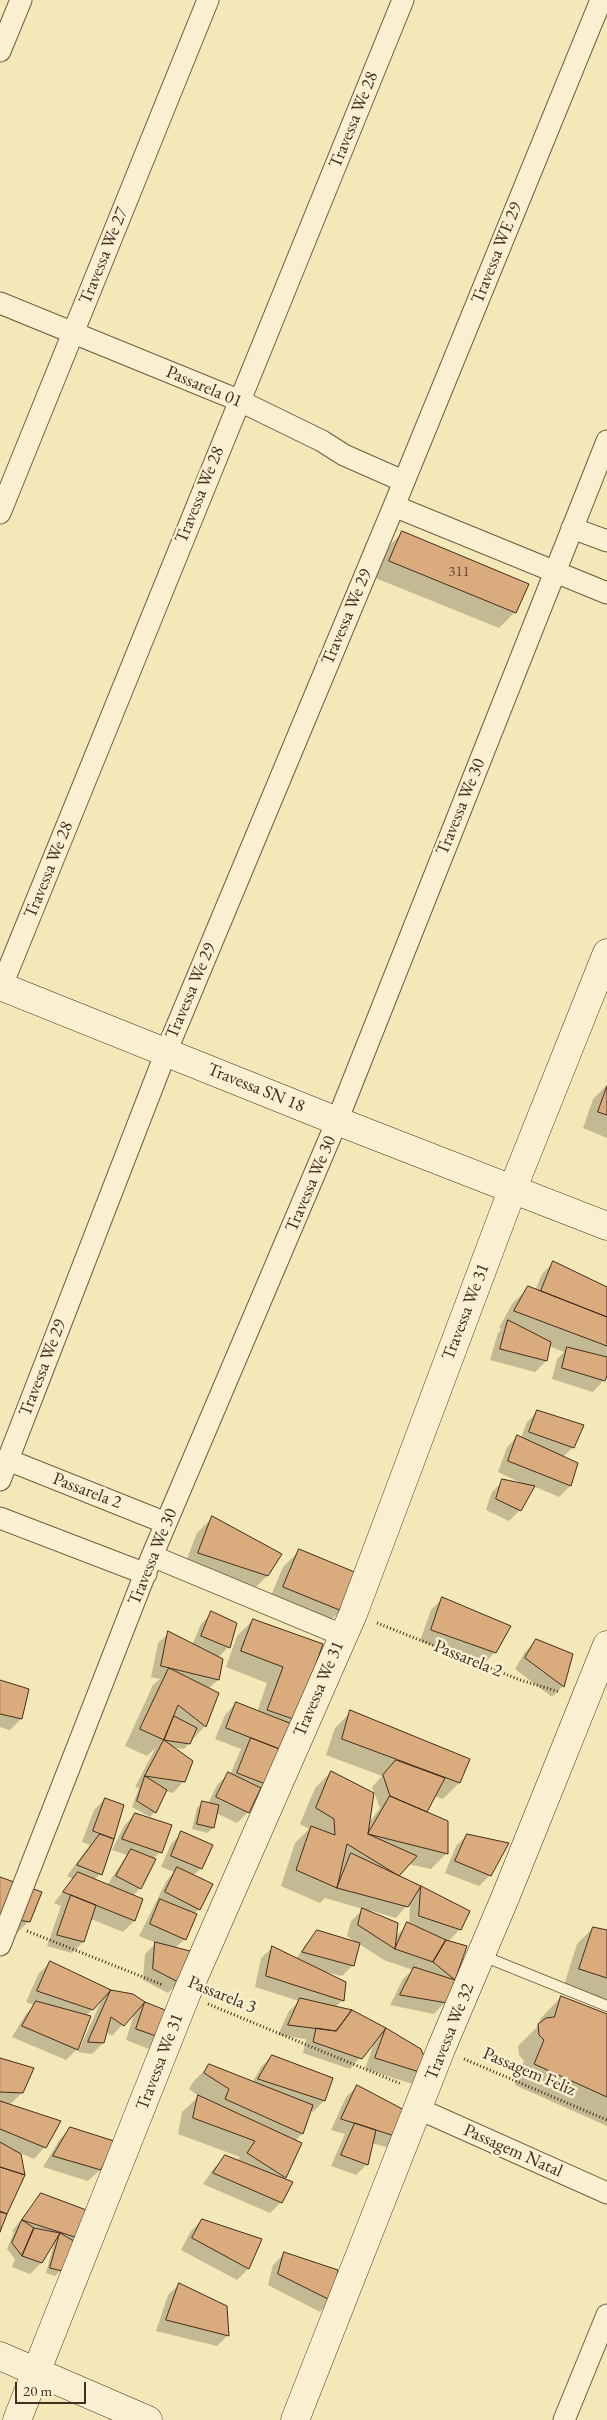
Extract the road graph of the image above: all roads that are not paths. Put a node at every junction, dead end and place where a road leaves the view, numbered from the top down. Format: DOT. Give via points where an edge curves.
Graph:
graph roads {
  1 [pos="21,0"];
  2 [pos="208,0"];
  3 [pos="403,0"];
  4 [pos="601,0"];
  5 [pos="0,51"];
  6 [pos="0,303"];
  7 [pos="73,333"];
  8 [pos="238,400"];
  9 [pos="607,441"];
  10 [pos="403,481"];
  11 [pos="394,506"];
  12 [pos="0,513"];
  13 [pos="572,528"];
  14 [pos="607,541"];
  15 [pos="554,572"];
  16 [pos="607,593"];
  17 [pos="607,953"];
  18 [pos="1,987"];
  19 [pos="166,1052"];
  20 [pos="337,1121"];
  21 [pos="513,1188"];
  22 [pos="607,1226"];
  23 [pos="8,1460"];
  24 [pos="0,1480"];
  25 [pos="0,1518"];
  26 [pos="166,1522"];
  27 [pos="149,1565"];
  28 [pos="348,1625"];
  29 [pos="607,1645"];
  30 [pos="0,1945"];
  31 [pos="481,1955"];
  32 [pos="607,2006"];
  33 [pos="422,2101"];
  34 [pos="607,2193"];
  35 [pos="607,2315"];
  36 [pos="0,2356"];
  37 [pos="36,2370"];
  38 [pos="17,2420"];
  39 [pos="148,2420"];
  40 [pos="295,2420"];
  41 [pos="564,2420"];
  1 -- 5 [label="street"];
  2 -- 7 [label="street, Travessa We 27"];
  3 -- 8 [label="street, Travessa We 28"];
  4 -- 10 [label="street, Travessa WE 29"];
  6 -- 7 [label="street, Passarela 01"];
  7 -- 8 [label="street, Passarela 01"];
  7 -- 12 [label="street, Travessa We 27"];
  8 -- 10 [label="street, Passarela 01" via="344,455"];
  8 -- 18 [label="street, Travessa We 28"];
  9 -- 13 [label="street, Travessa We 30"];
  10 -- 11 [label="street, Travessa WE 29"];
  11 -- 15 [label="street"];
  11 -- 19 [label="street, Travessa We 29"];
  13 -- 14 [label="street"];
  13 -- 15 [label="street, Travessa We 30"];
  15 -- 16 [label="street"];
  15 -- 20 [label="street, Travessa We 30"];
  17 -- 21 [label="main road, Travessa We 31"];
  18 -- 19 [label="main road, Travessa SN 18"];
  19 -- 20 [label="main road, Travessa SN 18"];
  19 -- 23 [label="street, Travessa We 29"];
  20 -- 21 [label="main road, Travessa SN 18"];
  20 -- 26 [label="street, Travessa We 30"];
  21 -- 22 [label="main road"];
  21 -- 28 [label="main road, Travessa We 31"];
  23 -- 24 [label="street, Travessa We 29"];
  23 -- 26 [label="street, Passarela 2"];
  25 -- 27 [label="street"];
  26 -- 27 [label="street, Travessa We 30"];
  27 -- 28 [label="street"];
  27 -- 30 [label="street, Travessa We 30"];
  28 -- 37 [label="main road, Travessa We 31" via="186,1995"];
  29 -- 31 [label="main road, Travessa We 32"];
  31 -- 32 [label="lane"];
  31 -- 33 [label="main road, Travessa We 32"];
  33 -- 34 [label="street, Passagem Natal"];
  33 -- 40 [label="main road, Travessa We 32"];
  35 -- 41 [label="street"];
  36 -- 37 [label="main road"];
  37 -- 38 [label="main road, Travessa We 31"];
  37 -- 39 [label="main road"];
}
